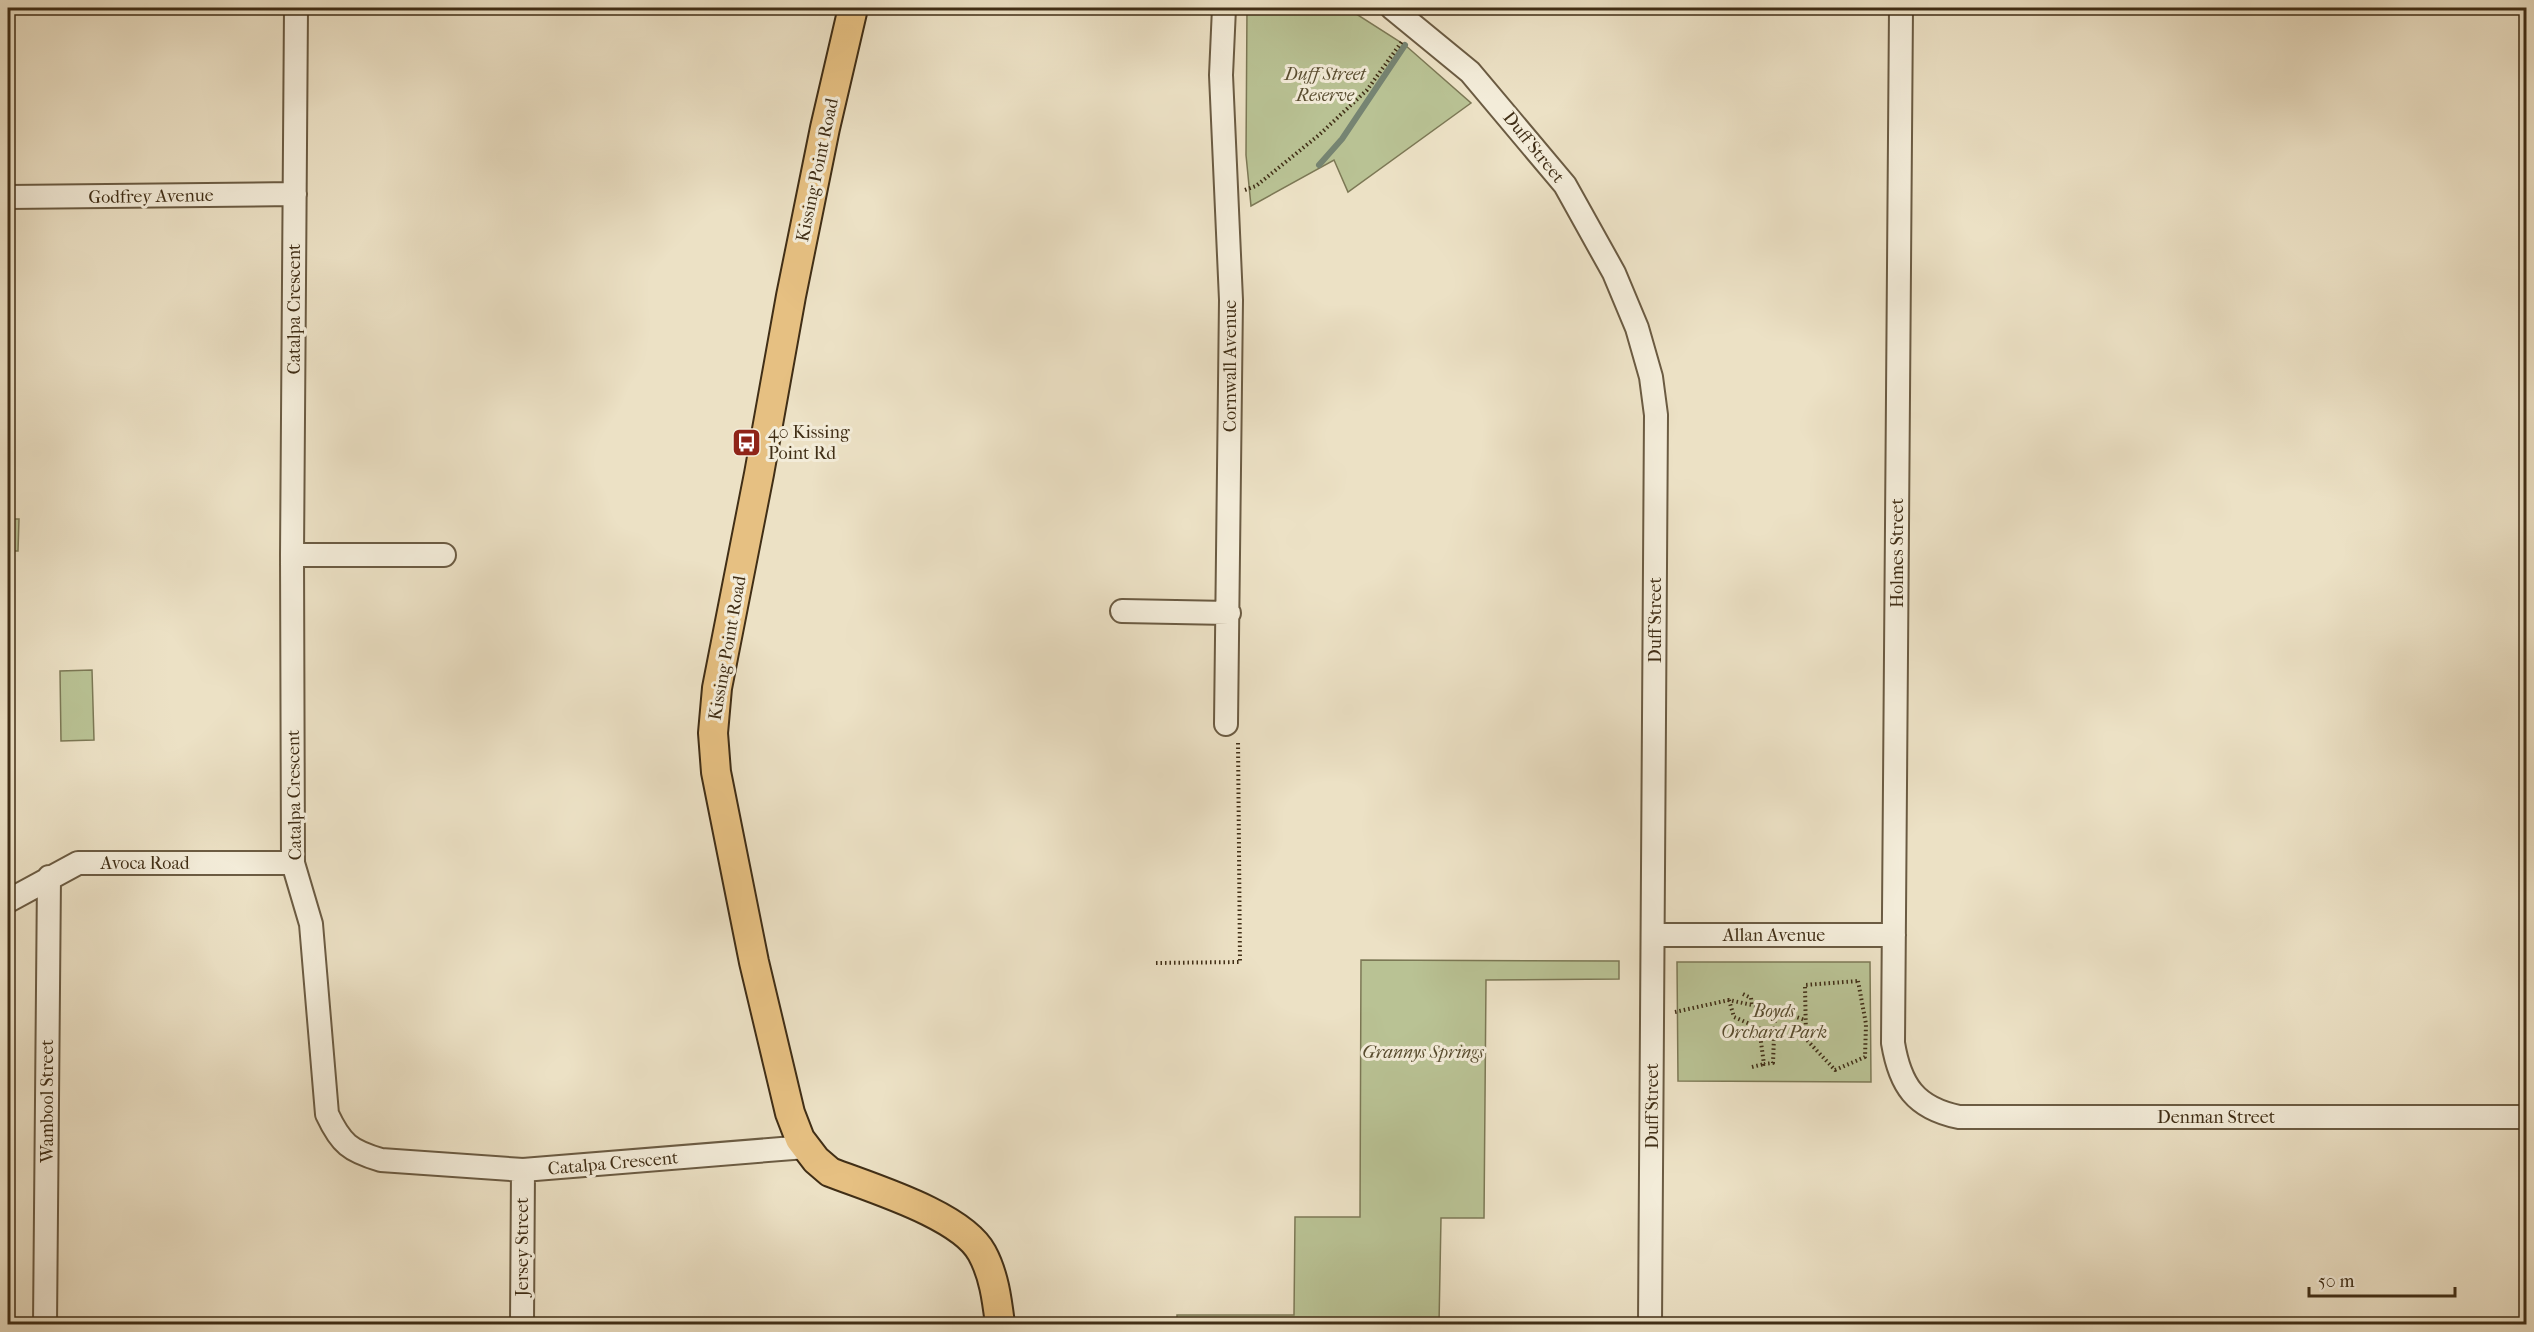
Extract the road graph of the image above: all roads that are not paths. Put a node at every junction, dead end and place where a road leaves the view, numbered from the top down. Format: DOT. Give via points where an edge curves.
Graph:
graph roads {
  1 [pos="296,8"];
  2 [pos="853,8"];
  3 [pos="1224,8"];
  4 [pos="1392,8"];
  5 [pos="1901,8"];
  6 [pos="295,194"];
  7 [pos="8,197"];
  8 [pos="292,555"];
  9 [pos="444,555"];
  10 [pos="1122,612"];
  11 [pos="1229,613"];
  12 [pos="1226,724"];
  13 [pos="293,862"];
  14 [pos="49,877"];
  15 [pos="8,901"];
  16 [pos="1653,935"];
  17 [pos="1894,935"];
  18 [pos="1912,1094"];
  19 [pos="2526,1117"];
  20 [pos="806,1147"];
  21 [pos="523,1170"];
  22 [pos="45,1324"];
  23 [pos="522,1324"];
  24 [pos="1000,1324"];
  25 [pos="1650,1324"];
  1 -- 6 [label="street, Catalpa Crescent"];
  2 -- 20 [label="main road, Kissing Point Road" via="791,296 717,688 713,733 716,772 754,962 790,1113"];
  3 -- 11 [label="street, Cornwall Avenue" via="1221,75 1231,300"];
  4 -- 16 [label="street, Duff Street" via="1470,72 1565,185 1614,273 1637,328 1651,377 1656,415"];
  5 -- 17 [label="street, Holmes Street"];
  6 -- 7 [label="street, Godfrey Avenue"];
  6 -- 8 [label="street, Catalpa Crescent"];
  8 -- 9 [label="street"];
  8 -- 13 [label="street, Catalpa Crescent"];
  10 -- 11 [label="street"];
  11 -- 12 [label="street, Cornwall Avenue"];
  13 -- 14 [label="street, Avoca Road" via="78,863"];
  13 -- 21 [label="street, Catalpa Crescent" via="311,924 327,1114 335,1131 347,1147 381,1160"];
  14 -- 15 [label="street, Avoca Road"];
  14 -- 22 [label="street, Wambool Street"];
  16 -- 17 [label="street, Allan Avenue"];
  16 -- 25 [label="street, Duff Street"];
  17 -- 18 [label="street, Holmes Street" via="1893,1043 1902,1077"];
  18 -- 19 [label="street, Denman Street" via="1925,1106 1959,1117"];
  20 -- 21 [label="street, Catalpa Crescent"];
  20 -- 24 [label="main road, Kissing Point Road" via="830,1172 946,1218 966,1233 982,1251 992,1276"];
  21 -- 23 [label="street, Jersey Street"];
}
